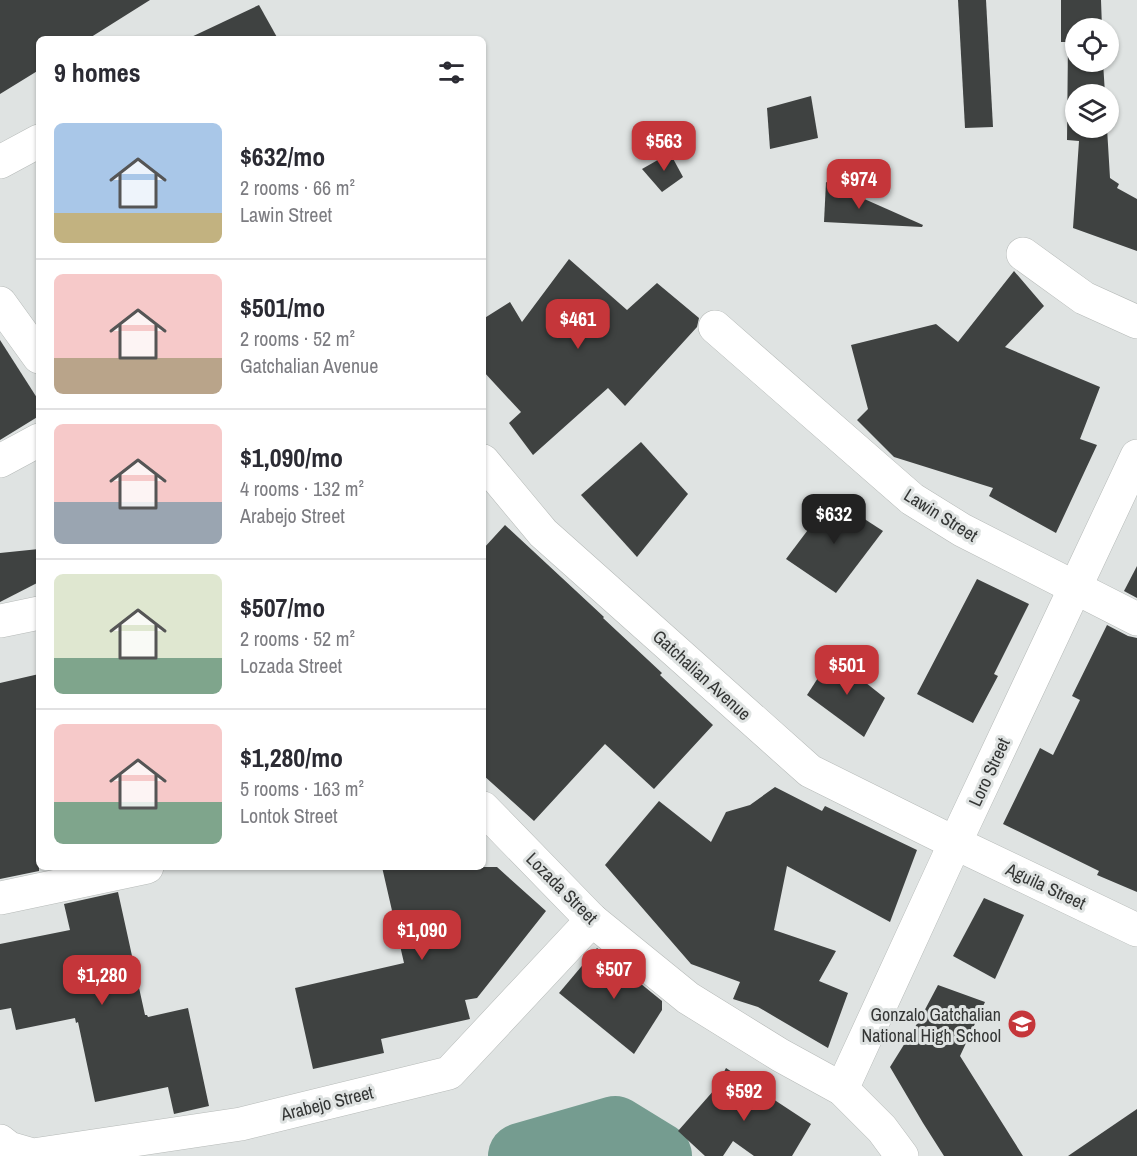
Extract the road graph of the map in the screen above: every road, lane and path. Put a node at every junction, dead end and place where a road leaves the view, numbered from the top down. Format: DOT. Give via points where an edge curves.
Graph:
graph roads {
  1 [pos="36,143"];
  2 [pos="0,162"];
  3 [pos="1023,254"];
  4 [pos="0,303"];
  5 [pos="1137,322"];
  6 [pos="715,327"];
  7 [pos="36,353"];
  8 [pos="36,442"];
  9 [pos="1137,456"];
  10 [pos="0,461"];
  11 [pos="486,465"];
  12 [pos="1075,588"];
  13 [pos="36,614"];
  14 [pos="1137,619"];
  15 [pos="0,621"];
  16 [pos="486,811"];
  17 [pos="955,843"];
  18 [pos="133,870"];
  19 [pos="0,898"];
  20 [pos="592,920"];
  21 [pos="1137,930"];
  22 [pos="842,1089"];
  23 [pos="0,1141"];
  24 [pos="902,1156"];
  1 -- 2 [label="street"];
  3 -- 5 [label="street" via="1084,298"];
  4 -- 7 [label="street"];
  6 -- 12 [label="street, Lawin Street" via="912,499 962,531"];
  8 -- 10 [label="street"];
  9 -- 12 [label="street, Loro Street"];
  11 -- 17 [label="street, Gatchalian Avenue" via="543,533 810,771"];
  12 -- 14 [label="street, Lawin Street"];
  12 -- 17 [label="street, Loro Street"];
  13 -- 15 [label="street"];
  16 -- 20 [label="street, Lozada Street"];
  17 -- 21 [label="street, Aguila Street"];
  17 -- 22 [label="street, Loro Street"];
  18 -- 19 [label="street"];
  20 -- 22 [label="street, Lozada Street" via="687,998"];
  20 -- 23 [label="street, Arabejo Street" via="450,1073 241,1124 33,1155"];
  22 -- 24 [label="street, Lozada Street" via="882,1129"];
}
